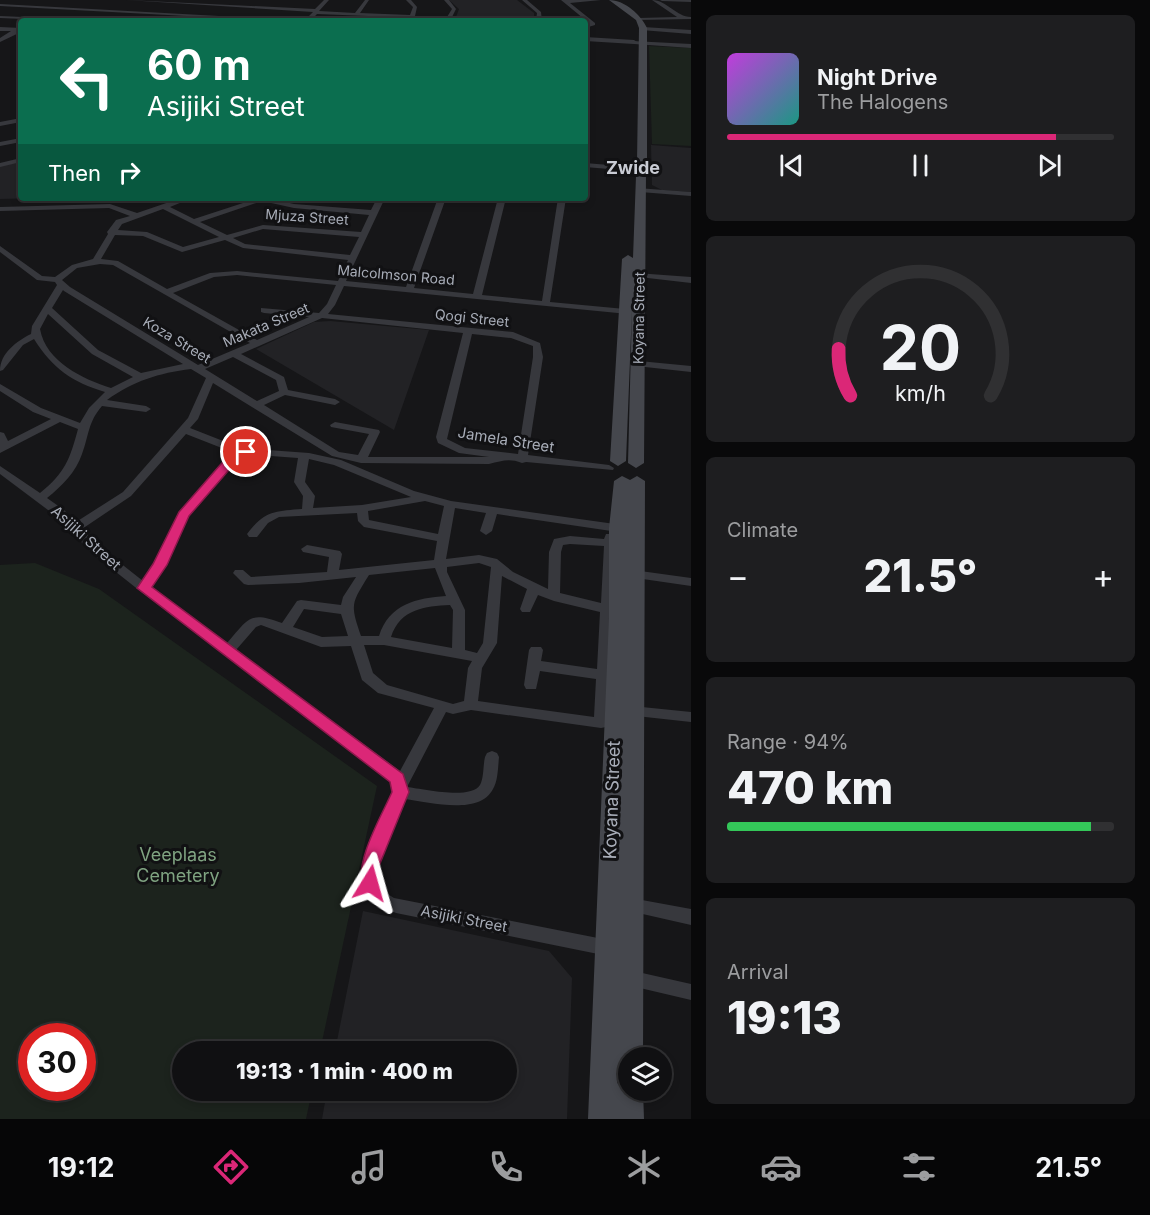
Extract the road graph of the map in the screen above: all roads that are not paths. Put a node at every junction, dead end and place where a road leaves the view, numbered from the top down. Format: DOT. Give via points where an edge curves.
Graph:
graph roads {
  1 [pos="128,0"];
  2 [pos="223,0"];
  3 [pos="327,0"];
  4 [pos="367,0"];
  5 [pos="408,0"];
  6 [pos="446,0"];
  7 [pos="524,0"];
  8 [pos="599,0"];
  9 [pos="605,0"];
  10 [pos="613,0"];
  11 [pos="654,0"];
  12 [pos="662,0"];
  13 [pos="564,1"];
  14 [pos="691,1"];
  15 [pos="156,2"];
  16 [pos="286,2"];
  17 [pos="0,4"];
  18 [pos="12,5"];
  19 [pos="280,9"];
  20 [pos="317,11"];
  21 [pos="0,12"];
  22 [pos="141,13"];
  23 [pos="356,14"];
  24 [pos="180,15"];
  25 [pos="412,16"];
  26 [pos="0,17"];
  27 [pos="18,18"];
  28 [pos="176,18"];
  29 [pos="208,18"];
  30 [pos="310,18"];
  31 [pos="449,18"];
  32 [pos="539,18"];
  33 [pos="585,18"];
  34 [pos="682,18"];
  35 [pos="691,18"];
  36 [pos="639,19"];
  37 [pos="0,29"];
  38 [pos="643,29"];
  39 [pos="18,30"];
  40 [pos="18,31"];
  41 [pos="691,32"];
  42 [pos="588,39"];
  43 [pos="0,40"];
  44 [pos="639,42"];
  45 [pos="691,46"];
  46 [pos="0,116"];
  47 [pos="4,124"];
  48 [pos="632,138"];
  49 [pos="18,141"];
  50 [pos="0,144"];
  51 [pos="18,161"];
  52 [pos="0,165"];
  53 [pos="588,165"];
  54 [pos="632,166"];
  55 [pos="640,190"];
  56 [pos="691,194"];
  57 [pos="178,201"];
  58 [pos="256,201"];
  59 [pos="271,201"];
  60 [pos="380,201"];
  61 [pos="441,201"];
  62 [pos="501,201"];
  63 [pos="562,201"];
  64 [pos="162,206"];
  65 [pos="0,209"];
  66 [pos="375,213"];
  67 [pos="135,215"];
  68 [pos="193,222"];
  69 [pos="111,232"];
  70 [pos="364,235"];
  71 [pos="224,237"];
  72 [pos="0,248"];
  73 [pos="353,258"];
  74 [pos="96,261"];
  75 [pos="639,275"];
  76 [pos="691,280"];
  77 [pos="59,283"];
  78 [pos="342,284"];
  79 [pos="409,290"];
  80 [pos="167,292"];
  81 [pos="477,297"];
  82 [pos="546,303"];
  83 [pos="49,310"];
  84 [pos="264,310"];
  85 [pos="625,312"];
  86 [pos="322,315"];
  87 [pos="468,331"];
  88 [pos="36,335"];
  89 [pos="256,343"];
  90 [pos="233,353"];
  91 [pos="639,364"];
  92 [pos="0,368"];
  93 [pos="196,368"];
  94 [pos="691,369"];
  95 [pos="139,376"];
  96 [pos="211,377"];
  97 [pos="0,387"];
  98 [pos="112,391"];
  99 [pos="284,392"];
  100 [pos="335,402"];
  101 [pos="102,403"];
  102 [pos="256,405"];
  103 [pos="146,408"];
  104 [pos="58,419"];
  105 [pos="336,424"];
  106 [pos="83,427"];
  107 [pos="183,429"];
  108 [pos="0,435"];
  109 [pos="321,446"];
  110 [pos="3,449"];
  111 [pos="239,451"];
  112 [pos="306,456"];
  113 [pos="500,457"];
  114 [pos="361,460"];
  115 [pos="522,460"];
  116 [pos="0,469"];
  117 [pos="624,471"];
  118 [pos="41,498"];
  119 [pos="423,498"];
  120 [pos="450,504"];
  121 [pos="362,509"];
  122 [pos="492,511"];
  123 [pos="307,512"];
  124 [pos="75,528"];
  125 [pos="486,531"];
  126 [pos="612,532"];
  127 [pos="253,534"];
  128 [pos="442,539"];
  129 [pos="307,549"];
  130 [pos="440,562"];
  131 [pos="497,565"];
  132 [pos="365,572"];
  133 [pos="239,573"];
  134 [pos="633,574"];
  135 [pos="332,575"];
  136 [pos="691,582"];
  137 [pos="144,588"];
  138 [pos="534,588"];
  139 [pos="554,597"];
  140 [pos="454,600"];
  141 [pos="526,609"];
  142 [pos="607,609"];
  143 [pos="346,610"];
  144 [pos="285,629"];
  145 [pos="353,639"];
  146 [pos="384,640"];
  147 [pos="536,650"];
  148 [pos="228,651"];
  149 [pos="458,654"];
  150 [pos="479,658"];
  151 [pos="533,665"];
  152 [pos="603,675"];
  153 [pos="531,685"];
  154 [pos="441,705"];
  155 [pos="471,705"];
  156 [pos="632,711"];
  157 [pos="691,717"];
  158 [pos="492,757"];
  159 [pos="400,787"];
  160 [pos="631,904"];
  161 [pos="691,917"];
  162 [pos="608,948"];
  163 [pos="629,978"];
  164 [pos="691,992"];
  165 [pos="629,1047"];
  166 [pos="629,1101"];
  167 [pos="602,1119"];
  168 [pos="630,1119"];
  1 -- 15 [label="street"];
  2 -- 16 [label="street"];
  3 -- 20 [label="street"];
  4 -- 23 [label="street"];
  5 -- 25 [label="street" via="415,7"];
  6 -- 31 [label="street" via="454,9"];
  7 -- 32 [label="street" via="539,13"];
  8 -- 13 [label="street"];
  9 -- 44 [label="main road, Koyana Street" via="632,19"];
  10 -- 36 [label="main road"];
  11 -- 34 [label="street"];
  12 -- 14 [label="street"];
  13 -- 33 [label="street"];
  15 -- 19 [label="street"];
  15 -- 22 [label="street"];
  16 -- 19 [label="street"];
  17 -- 18 [label="street"];
  18 -- 21 [label="street"];
  18 -- 22 [label="street"];
  19 -- 20 [label="street"];
  20 -- 23 [label="street"];
  20 -- 30 [label="street"];
  22 -- 24 [label="street"];
  23 -- 25 [label="street"];
  24 -- 28 [label="street"];
  24 -- 29 [label="street"];
  25 -- 31 [label="street"];
  26 -- 27 [label="street"];
  34 -- 35 [label="street"];
  34 -- 36 [label="street"];
  36 -- 38 [label="main road, Koyana Street"];
  37 -- 39 [label="street"];
  38 -- 41 [label="street"];
  38 -- 44 [label="main road, Koyana Street"];
  40 -- 43 [label="street"];
  42 -- 44 [label="street"];
  44 -- 45 [label="street"];
  44 -- 48 [label="main road, Koyana Street"];
  44 -- 54 [label="main road, Koyana Street"];
  46 -- 47 [label="street"];
  49 -- 50 [label="street"];
  51 -- 52 [label="street"];
  53 -- 54 [label="street"];
  54 -- 55 [label="main road, Koyana Street"];
  54 -- 85 [label="main road, Koyana Street"];
  55 -- 56 [label="street"];
  55 -- 75 [label="main road, Koyana Street"];
  57 -- 64 [label="street"];
  58 -- 68 [label="street"];
  59 -- 66 [label="street"];
  60 -- 66 [label="street, Makata Street"];
  61 -- 79 [label="street"];
  62 -- 81 [label="street"];
  63 -- 82 [label="street"];
  64 -- 67 [label="street"];
  64 -- 68 [label="street"];
  65 -- 67 [label="street" via="110,206"];
  66 -- 70 [label="street, Makata Street"];
  67 -- 69 [label="street"];
  68 -- 71 [label="street"];
  69 -- 71 [label="street, Mjuza Street" via="144,234 182,250"];
  69 -- 74 [label="street"];
  70 -- 71 [label="street, Mjuza Street" via="267,226"];
  70 -- 73 [label="street, Makata Street"];
  71 -- 73 [label="street" via="247,247"];
  72 -- 77 [label="street, Koza Street" via="40,278"];
  73 -- 78 [label="street, Makata Street"];
  74 -- 77 [label="street" via="66,270"];
  74 -- 80 [label="street" via="115,263"];
  75 -- 76 [label="street"];
  75 -- 91 [label="main road, Koyana Street"];
  77 -- 83 [label="street"];
  77 -- 93 [label="street, Koza Street"];
  78 -- 79 [label="street, Malcolmson Road"];
  78 -- 80 [label="street, Malcolmson Road" via="229,272"];
  78 -- 86 [label="street, Makata Street"];
  79 -- 81 [label="street, Malcolmson Road"];
  80 -- 89 [label="street"];
  81 -- 82 [label="street, Malcolmson Road"];
  82 -- 85 [label="street, Malcolmson Road"];
  83 -- 88 [label="street" via="38,322"];
  83 -- 95 [label="street" via="95,352"];
  84 -- 86 [label="street, Qogi Street"];
  85 -- 117 [label="main road, Koyana Street"];
  86 -- 87 [label="street, Qogi Street"];
  86 -- 89 [label="street, Makata Street"];
  87 -- 113 [label="street, Jamela Street" via="441,437 456,450"];
  87 -- 115 [label="street, Qogi Street" via="519,336 537,345"];
  88 -- 92 [label="street" via="22,341"];
  88 -- 98 [label="street" via="52,361 82,380"];
  89 -- 90 [label="street, Makata Street"];
  90 -- 93 [label="street, Makata Street"];
  90 -- 99 [label="street" via="278,375"];
  91 -- 94 [label="street"];
  91 -- 117 [label="main road, Koyana Street"];
  93 -- 95 [label="street, Makata Street"];
  93 -- 96 [label="street, Koza Street"];
  95 -- 98 [label="street, Makata Street"];
  96 -- 102 [label="street, Koza Street"];
  96 -- 107 [label="street" via="195,416"];
  97 -- 104 [label="street" via="17,400"];
  98 -- 101 [label="street"];
  99 -- 100 [label="street"];
  99 -- 102 [label="street"];
  101 -- 103 [label="street"];
  101 -- 106 [label="street"];
  102 -- 109 [label="street, Koza Street"];
  104 -- 106 [label="street"];
  104 -- 110 [label="street"];
  105 -- 114 [label="street" via="375,432"];
  106 -- 118 [label="street" via="79,448 65,476"];
  107 -- 111 [label="street"];
  107 -- 124 [label="street" via="127,494"];
  108 -- 110 [label="street"];
  109 -- 112 [label="street"];
  109 -- 114 [label="street, Koza Street"];
  111 -- 112 [label="street"];
  111 -- 137 [label="street" via="184,515"];
  112 -- 119 [label="street" via="343,463"];
  112 -- 123 [label="street" via="299,482 309,496"];
  113 -- 114 [label="street, Koza Street" via="489,462"];
  113 -- 115 [label="street, Jamela Street"];
  115 -- 117 [label="street, Jamela Street"];
  116 -- 118 [label="street, Asijiki Street"];
  117 -- 126 [label="main road, Koyana Street"];
  117 -- 134 [label="main road, Koyana Street"];
  118 -- 124 [label="street, Asijiki Street"];
  119 -- 120 [label="street"];
  119 -- 121 [label="street"];
  120 -- 122 [label="street"];
  120 -- 128 [label="street"];
  121 -- 123 [label="street"];
  121 -- 128 [label="street" via="368,524"];
  122 -- 125 [label="street"];
  122 -- 126 [label="street"];
  123 -- 127 [label="street" via="271,516"];
  124 -- 137 [label="street, Asijiki Street"];
  126 -- 139 [label="street" via="558,542"];
  126 -- 142 [label="street"];
  126 -- 162 [label="main road, Koyana Street" via="619,618"];
  128 -- 130 [label="street"];
  129 -- 135 [label="street" via="336,554"];
  130 -- 131 [label="street" via="479,559"];
  130 -- 132 [label="street"];
  130 -- 140 [label="street"];
  131 -- 138 [label="street"];
  131 -- 150 [label="street" via="490,643"];
  132 -- 135 [label="street"];
  132 -- 143 [label="street" via="349,597"];
  133 -- 135 [label="street" via="243,579 254,581"];
  134 -- 136 [label="street"];
  134 -- 156 [label="main road, Koyana Street"];
  137 -- 148 [label="street, Asijiki Street"];
  138 -- 139 [label="street"];
  138 -- 141 [label="street"];
  139 -- 142 [label="street"];
  140 -- 146 [label="street" via="422,602 407,608 389,622"];
  140 -- 149 [label="street" via="459,619"];
  142 -- 152 [label="street"];
  143 -- 144 [label="street" via="301,604"];
  143 -- 145 [label="street"];
  144 -- 145 [label="street" via="321,642"];
  144 -- 148 [label="street" via="255,622"];
  145 -- 146 [label="street"];
  145 -- 154 [label="street" via="372,683"];
  146 -- 149 [label="street"];
  147 -- 151 [label="street"];
  148 -- 159 [label="street, Asijiki Street" via="394,774"];
  149 -- 150 [label="street"];
  150 -- 155 [label="street"];
  151 -- 152 [label="street"];
  151 -- 153 [label="street"];
  152 -- 155 [label="street" via="600,724"];
  154 -- 155 [label="street" via="453,709"];
  154 -- 159 [label="street"];
  156 -- 157 [label="street"];
  156 -- 160 [label="main road, Koyana Street"];
  158 -- 159 [label="street" via="487,787 477,797 457,799"];
  159 -- 162 [label="street, Asijiki Street" via="370,866 370,883 379,898 396,906"];
  160 -- 161 [label="street"];
  160 -- 163 [label="main road, Koyana Street"];
  162 -- 167 [label="main road, Koyana Street"];
  163 -- 164 [label="street"];
  163 -- 165 [label="main road, Koyana Street"];
  166 -- 168 [label="main road"];
}
